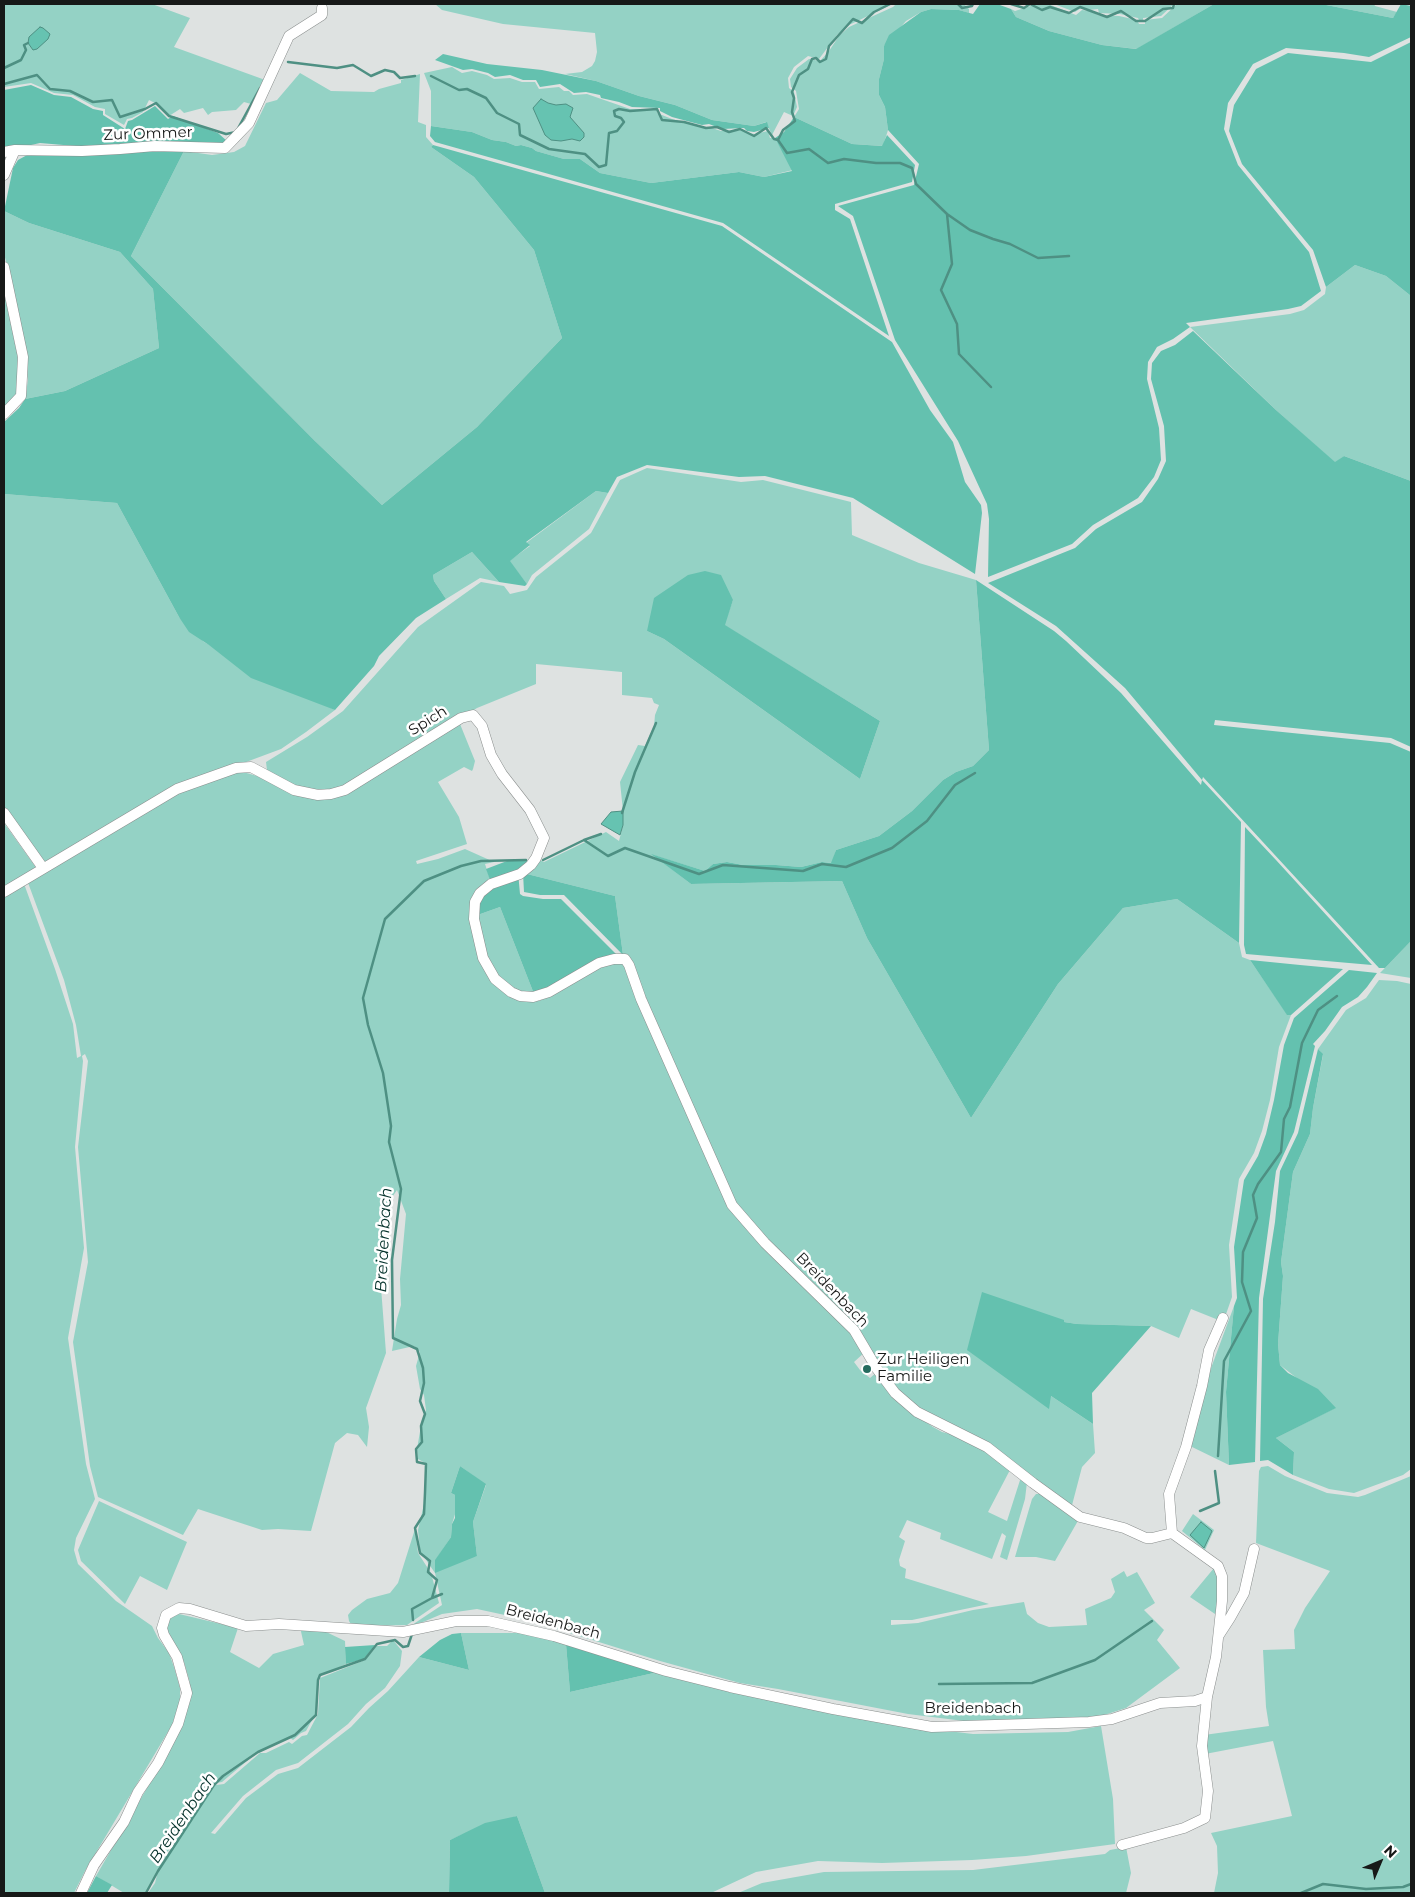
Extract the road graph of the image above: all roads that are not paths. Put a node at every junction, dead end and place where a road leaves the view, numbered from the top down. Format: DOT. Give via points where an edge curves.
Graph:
graph roads {
  1 [pos="322,8"];
  2 [pos="15,150"];
  3 [pos="4,152"];
  4 [pos="4,175"];
  5 [pos="4,267"];
  6 [pos="4,414"];
  7 [pos="4,814"];
  8 [pos="44,868"];
  9 [pos="4,892"];
  10 [pos="614,959"];
  11 [pos="1223,1318"];
  12 [pos="1172,1533"];
  13 [pos="1254,1549"];
  14 [pos="1219,1635"];
  15 [pos="1207,1697"];
  16 [pos="1122,1845"];
  17 [pos="81,1893"];
  1 -- 2 [label="street, Zur Ommer" via="322,15 289,36 249,123 225,148 155,146 82,151"];
  2 -- 3 [label="street, Zur Ommer"];
  2 -- 4 [label="street"];
  5 -- 6 [label="street" via="23,357 21,396"];
  7 -- 8 [label="street"];
  8 -- 9 [label="street"];
  8 -- 10 [label="street, Spich" via="177,789 236,768 251,767 294,790 331,794 345,790 461,718 473,715 482,726 491,755 530,810 544,838 531,864 520,874 491,884 475,902 474,919 483,958 489,969 511,992 533,997 549,992 599,963"];
  10 -- 12 [label="street, Breidenbach" via="625,960 629,964 732,1205 765,1243 854,1330 877,1370 895,1393 917,1412 986,1447 1080,1517 1124,1528 1146,1538"];
  11 -- 12 [label="street" via="1209,1350 1186,1447 1169,1494"];
  12 -- 14 [label="street" via="1218,1566 1222,1576"];
  13 -- 14 [label="street" via="1244,1593"];
  14 -- 15 [label="street"];
  15 -- 16 [label="street" via="1202,1746 1208,1791 1205,1818 1184,1828"];
  15 -- 17 [label="street, Breidenbach" via="1160,1703 1112,1719 1089,1722 932,1727 730,1687 554,1636 488,1621 456,1621 403,1632 279,1624 246,1626 179,1608 166,1615 162,1628 177,1657 187,1693 178,1724 124,1822 94,1865"];
}
